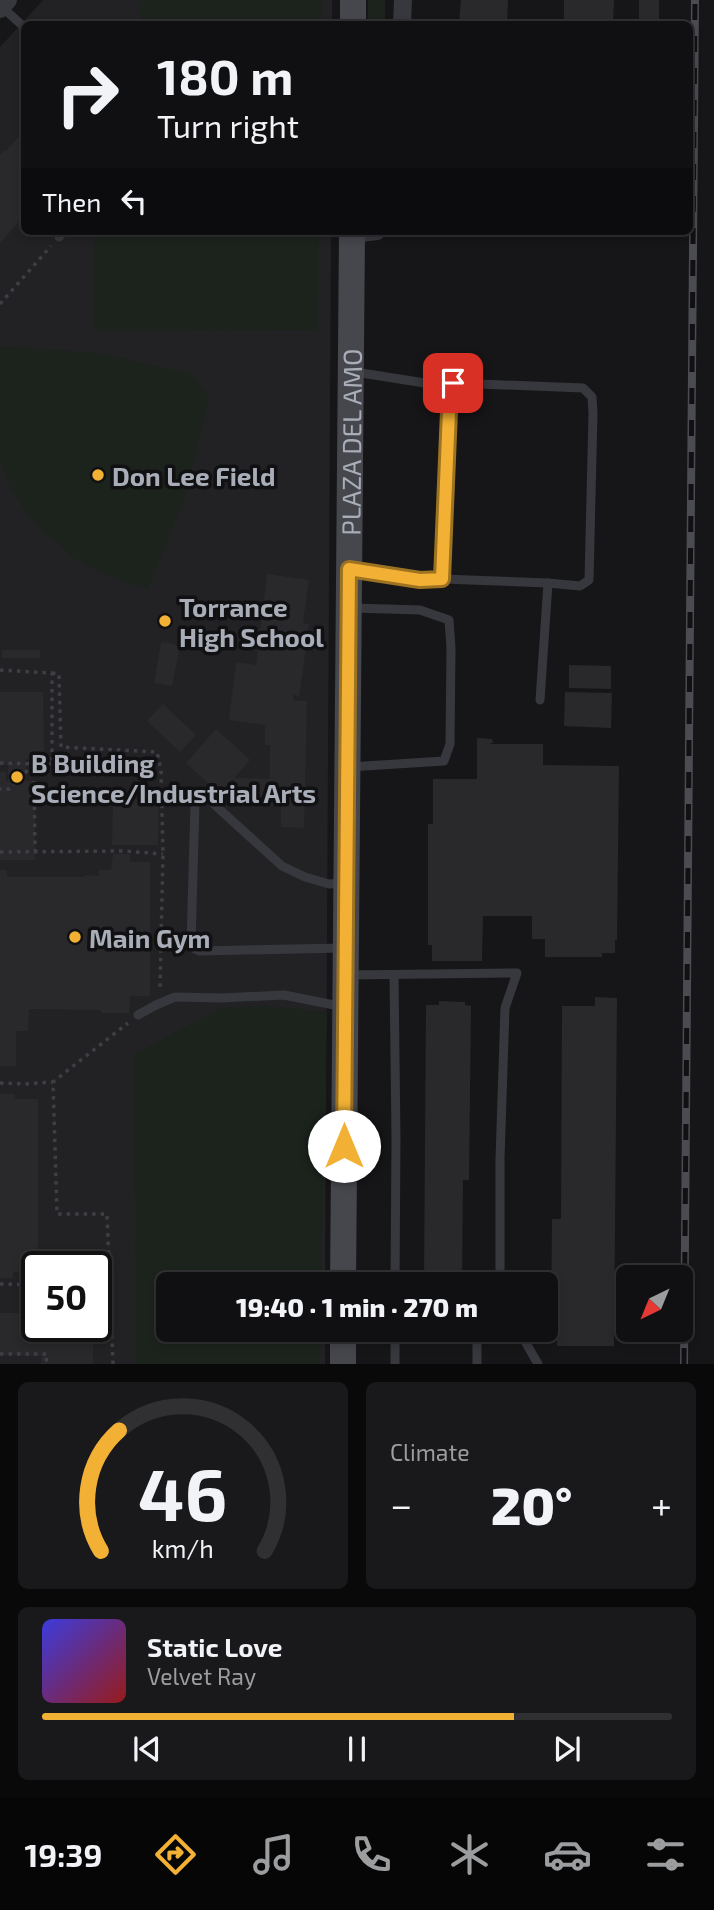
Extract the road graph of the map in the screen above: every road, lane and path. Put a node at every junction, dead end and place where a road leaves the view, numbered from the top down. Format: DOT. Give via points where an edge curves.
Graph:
graph roads {
  1 [pos="353,0"];
  2 [pos="402,0"];
  3 [pos="3,5"];
  4 [pos="353,21"];
  5 [pos="402,21"];
  6 [pos="21,24"];
  7 [pos="61,235"];
  8 [pos="361,235"];
  9 [pos="0,304"];
  10 [pos="350,371"];
  11 [pos="450,387"];
  12 [pos="349,569"];
  13 [pos="442,579"];
  14 [pos="548,583"];
  15 [pos="348,608"];
  16 [pos="0,670"];
  17 [pos="52,673"];
  18 [pos="540,700"];
  19 [pos="0,763"];
  20 [pos="34,764"];
  21 [pos="347,767"];
  22 [pos="0,789"];
  23 [pos="35,851"];
  24 [pos="0,852"];
  25 [pos="163,854"];
  26 [pos="346,883"];
  27 [pos="346,948"];
  28 [pos="346,975"];
  29 [pos="394,975"];
  30 [pos="345,1007"];
  31 [pos="138,1015"];
  32 [pos="53,1082"];
  33 [pos="0,1083"];
  34 [pos="109,1251"];
  35 [pos="343,1272"];
  36 [pos="396,1272"];
  37 [pos="500,1272"];
  38 [pos="0,1284"];
  39 [pos="21,1285"];
  40 [pos="112,1338"];
  41 [pos="343,1342"];
  42 [pos="395,1342"];
  43 [pos="477,1342"];
  44 [pos="526,1342"];
  45 [pos="0,1354"];
  46 [pos="47,1364"];
  47 [pos="113,1364"];
  48 [pos="343,1364"];
  49 [pos="395,1364"];
  50 [pos="477,1364"];
  51 [pos="538,1364"];
  1 -- 4 [label="main road"];
  2 -- 5 [label="street"];
  3 -- 6 [label="lane"];
  7 -- 9 [label="path"];
  8 -- 10 [label="main road, PLAZA DEL AMO"];
  10 -- 11 [label="lane"];
  10 -- 12 [label="main road, PLAZA DEL AMO"];
  11 -- 13 [label="lane"];
  11 -- 14 [label="lane" via="453,383 583,388 592,397 589,580 580,586"];
  12 -- 13 [label="lane"];
  12 -- 15 [label="main road, PLAZA DEL AMO"];
  13 -- 14 [label="lane"];
  14 -- 18 [label="lane"];
  15 -- 21 [label="main road, PLAZA DEL AMO"];
  15 -- 21 [label="lane" via="420,610 449,620 451,648 450,744 444,761"];
  16 -- 17 [label="path"];
  17 -- 20 [label="path" via="51,764"];
  17 -- 25 [label="path" via="59,674 61,747 157,752"];
  19 -- 20 [label="path"];
  20 -- 22 [label="path" via="9,789"];
  20 -- 23 [label="path"];
  21 -- 26 [label="main road, PLAZA DEL AMO"];
  23 -- 24 [label="path"];
  23 -- 25 [label="path"];
  25 -- 31 [label="path" via="160,990"];
  26 -- 27 [label="main road, PLAZA DEL AMO"];
  26 -- 27 [label="lane" via="329,884 282,866 206,797 198,796 191,943 195,948"];
  27 -- 28 [label="main road, PLAZA DEL AMO"];
  28 -- 29 [label="lane"];
  28 -- 30 [label="main road, PLAZA DEL AMO"];
  29 -- 36 [label="lane"];
  29 -- 37 [label="lane" via="517,973 505,1009"];
  30 -- 31 [label="lane" via="284,995 175,997"];
  30 -- 35 [label="main road, PLAZA DEL AMO"];
  31 -- 32 [label="path"];
  32 -- 33 [label="path"];
  32 -- 34 [label="path" via="57,1214 107,1214"];
  38 -- 39 [label="path"];
  40 -- 47 [label="path"];
  41 -- 48 [label="main road"];
  42 -- 49 [label="lane"];
  43 -- 50 [label="lane"];
  44 -- 51 [label="lane"];
  45 -- 46 [label="path" via="47,1354"];
}
